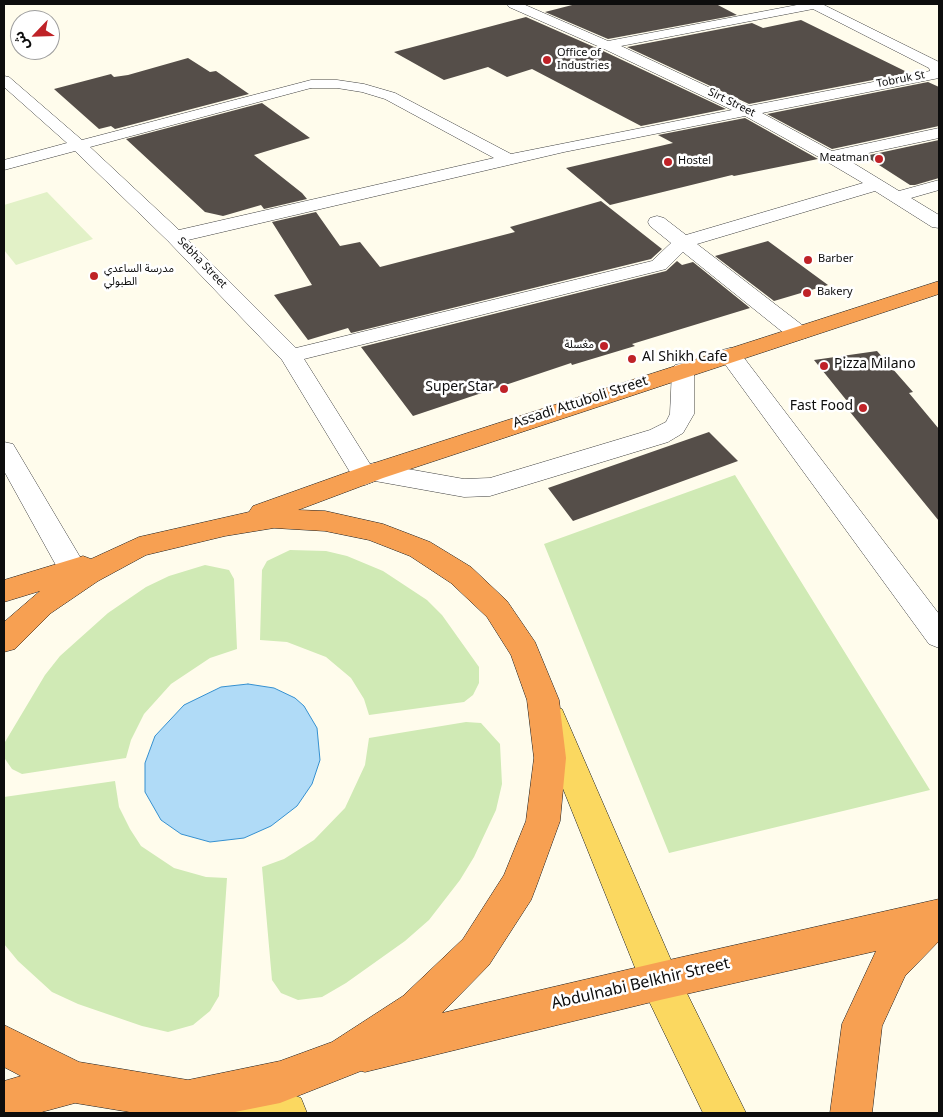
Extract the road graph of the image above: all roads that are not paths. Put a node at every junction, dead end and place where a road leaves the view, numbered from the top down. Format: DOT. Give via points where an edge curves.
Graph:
graph roads {
  1 [pos="513,4"];
  2 [pos="814,4"];
  3 [pos="606,45"];
  4 [pos="4,80"];
  5 [pos="749,112"];
  6 [pos="939,133"];
  7 [pos="76,144"];
  8 [pos="830,156"];
  9 [pos="508,160"];
  10 [pos="4,165"];
  11 [pos="876,185"];
  12 [pos="939,185"];
  13 [pos="895,197"];
  14 [pos="657,222"];
  15 [pos="939,222"];
  16 [pos="174,237"];
  17 [pos="683,242"];
  18 [pos="939,287"];
  19 [pos="798,333"];
  20 [pos="730,355"];
  21 [pos="291,356"];
  22 [pos="683,370"];
  23 [pos="4,450"];
  24 [pos="370,474"];
  25 [pos="225,526"];
  26 [pos="139,548"];
  27 [pos="73,570"];
  28 [pos="4,591"];
  29 [pos="939,636"];
  30 [pos="4,640"];
  31 [pos="543,700"];
  32 [pos="937,918"];
  33 [pos="660,980"];
  34 [pos="4,1045"];
  35 [pos="344,1058"];
  36 [pos="75,1082"];
  37 [pos="4,1102"];
  38 [pos="193,1103"];
  39 [pos="286,1113"];
  40 [pos="725,1113"];
  41 [pos="851,1113"];
  1 -- 3 [label="street, Sirt Street"];
  2 -- 3 [label="street"];
  2 -- 5 [label="street, Tobruk St" via="936,66 938,74"];
  3 -- 5 [label="street, Sirt Street"];
  4 -- 7 [label="street, Sebha Street"];
  5 -- 8 [label="street, Sirt Street"];
  5 -- 9 [label="street"];
  6 -- 8 [label="street"];
  7 -- 9 [label="street" via="280,91 311,84 337,84 390,96"];
  7 -- 10 [label="street"];
  7 -- 16 [label="street, Sebha Street"];
  8 -- 11 [label="street, Sirt Street"];
  9 -- 16 [label="street"];
  11 -- 13 [label="street, Sirt Street"];
  11 -- 17 [label="street"];
  12 -- 13 [label="street"];
  13 -- 15 [label="street, Sirt Street"];
  14 -- 17 [label="street"];
  16 -- 21 [label="street, Sebha Street"];
  17 -- 19 [label="street"];
  17 -- 21 [label="street" via="659,265"];
  18 -- 19 [label="highway, Assadi Attuboli Street"];
  19 -- 20 [label="highway, Assadi Attuboli Street"];
  20 -- 22 [label="highway, Assadi Attuboli Street"];
  20 -- 29 [label="street"];
  21 -- 24 [label="street, Sebha Street"];
  22 -- 24 [label="highway, Assadi Attuboli Street"];
  22 -- 24 [label="street" via="682,414 675,427 658,436 490,487 464,488"];
  23 -- 27 [label="street"];
  24 -- 25 [label="highway, Assadi Attuboli Street"];
  25 -- 26 [label="highway"];
  25 -- 31 [label="highway" via="274,518 325,521 374,531 420,549 461,575 497,609 524,651"];
  26 -- 27 [label="highway"];
  26 -- 30 [label="highway" via="88,573 41,605"];
  27 -- 28 [label="highway"];
  31 -- 33 [label="main road"];
  31 -- 35 [label="highway" via="550,758 542,821 518,887 476,952 417,1010"];
  32 -- 33 [label="highway, Abdulnabi Belkhir Street"];
  32 -- 41 [label="highway" via="892,962 862,1024"];
  33 -- 35 [label="highway, Abdulnabi Belkhir Street"];
  33 -- 40 [label="main road"];
  34 -- 36 [label="highway"];
  35 -- 38 [label="highway" via="280,1082"];
  36 -- 37 [label="highway"];
  36 -- 38 [label="highway"];
  38 -- 39 [label="main road"];
}
